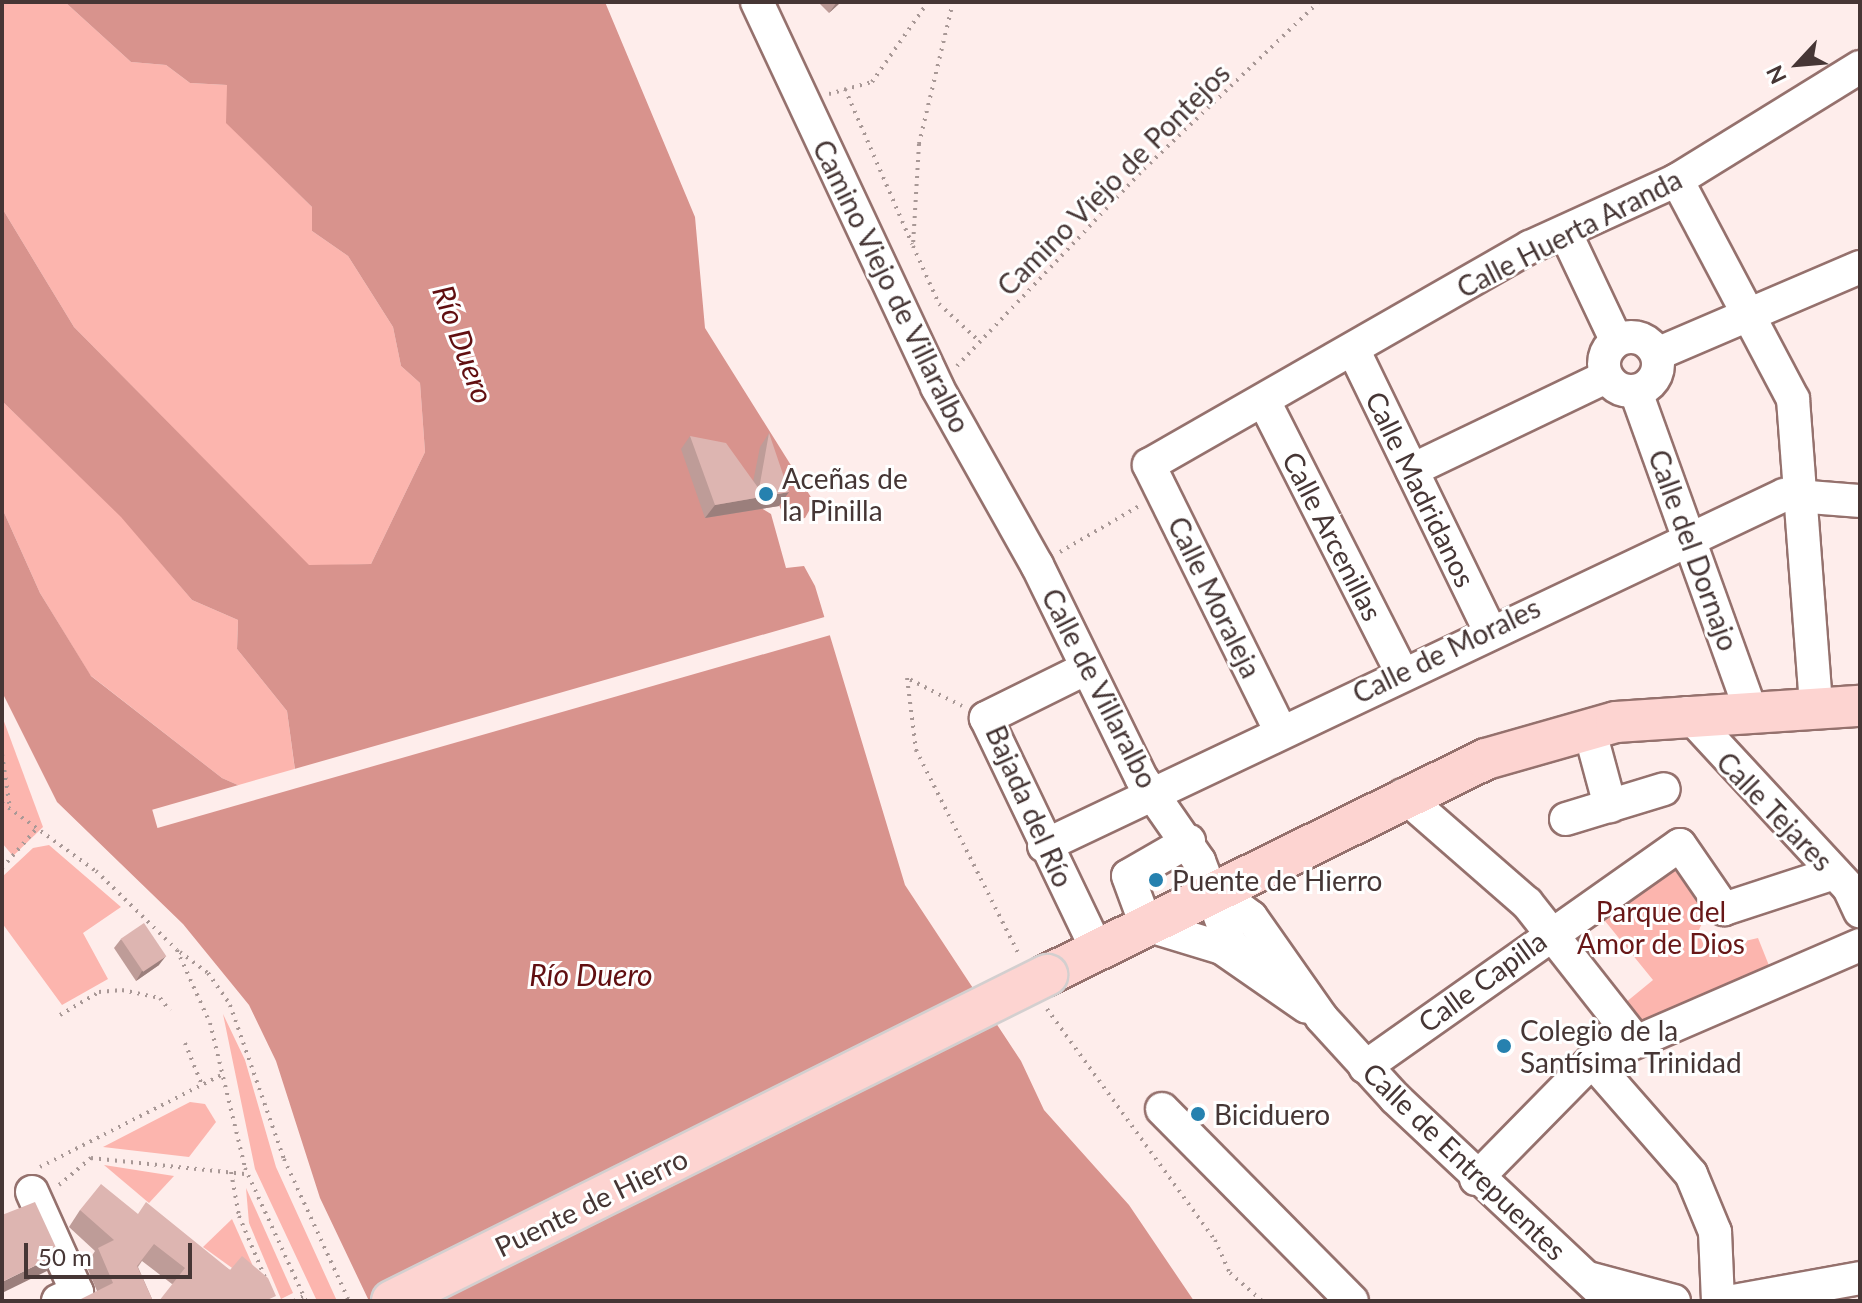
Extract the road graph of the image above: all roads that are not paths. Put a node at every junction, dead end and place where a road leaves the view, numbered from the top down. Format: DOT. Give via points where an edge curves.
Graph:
graph roads {
  1 [pos="757,2"];
  2 [pos="1860,67"];
  3 [pos="1677,180"];
  4 [pos="1566,234"];
  5 [pos="1860,267"];
  6 [pos="1751,313"];
  7 [pos="1616,340"];
  8 [pos="1353,349"];
  9 [pos="1657,354"];
  10 [pos="1606,377"];
  11 [pos="1636,392"];
  12 [pos="1264,401"];
  13 [pos="1412,470"];
  14 [pos="1156,478"];
  15 [pos="1801,499"];
  16 [pos="1860,501"];
  17 [pos="1688,536"];
  18 [pos="1037,565"];
  19 [pos="1489,629"];
  20 [pos="1087,668"];
  21 [pos="1401,671"];
  22 [pos="1816,706"];
  23 [pos="1860,706"];
  24 [pos="1750,708"];
  25 [pos="1687,713"];
  26 [pos="1589,728"];
  27 [pos="1280,730"];
  28 [pos="1664,789"];
  29 [pos="1149,791"];
  30 [pos="1403,795"];
  31 [pos="1610,806"];
  32 [pos="1566,819"];
  33 [pos="1189,841"];
  34 [pos="1044,846"];
  35 [pos="1834,873"];
  36 [pos="1215,890"];
  37 [pos="1860,912"];
  38 [pos="1146,925"];
  39 [pos="1548,932"];
  40 [pos="1860,945"];
  41 [pos="1097,950"];
  42 [pos="1251,964"];
  43 [pos="1322,1018"];
  44 [pos="1635,1040"];
  45 [pos="1592,1061"];
  46 [pos="1365,1067"];
  47 [pos="1162,1109"];
  48 [pos="1476,1179"];
  49 [pos="33,1191"];
  50 [pos="1586,1277"];
  51 [pos="1860,1278"];
  52 [pos="58,1301"];
  53 [pos="392,1301"];
  54 [pos="1352,1301"];
  55 [pos="1611,1301"];
  56 [pos="1674,1301"];
  57 [pos="1718,1301"];
  58 [pos="1734,1301"];
  1 -- 18 [label="street, Camino Viejo de Villaralbo" via="937,387"];
  2 -- 3 [label="street, Calle Huerta Aranda"];
  3 -- 4 [label="street, Calle Huerta Aranda"];
  3 -- 6 [label="street"];
  4 -- 7 [label="street"];
  4 -- 8 [label="street, Calle Huerta Aranda"];
  5 -- 6 [label="street"];
  6 -- 9 [label="street"];
  6 -- 15 [label="street" via="1793,399"];
  7 -- 9 [label="street" via="1639,337"];
  7 -- 10 [label="street" via="1604,357"];
  8 -- 12 [label="street, Calle Huerta Aranda"];
  8 -- 13 [label="street, Calle Madridanos"];
  9 -- 11 [label="street" via="1650,384"];
  10 -- 11 [label="street"];
  10 -- 13 [label="street"];
  11 -- 17 [label="street, Calle del Dornajo"];
  12 -- 14 [label="street, Calle Huerta Aranda"];
  12 -- 21 [label="street, Calle Arcenillas"];
  13 -- 19 [label="street, Calle Madridanos"];
  14 -- 27 [label="street, Calle Moraleja"];
  15 -- 16 [label="street, Calle de Morales"];
  15 -- 17 [label="street, Calle de Morales" via="1784,495"];
  15 -- 22 [label="street"];
  17 -- 19 [label="street, Calle de Morales"];
  17 -- 24 [label="street, Calle del Dornajo"];
  18 -- 20 [label="street, Calle de Villaralbo"];
  19 -- 21 [label="street, Calle de Morales"];
  20 -- 29 [label="street, Calle de Villaralbo"];
  20 -- 34 [label="street, Bajada del Río" via="986,718"];
  21 -- 27 [label="street, Calle de Morales"];
  22 -- 23 [label="main road, Puente de Hierro"];
  22 -- 24 [label="main road, Puente de Hierro"];
  24 -- 25 [label="main road, Puente de Hierro"];
  25 -- 26 [label="main road, Puente de Hierro"];
  25 -- 35 [label="street, Calle Tejares"];
  26 -- 30 [label="main road, Puente de Hierro" via="1486,759"];
  26 -- 31 [label="street"];
  27 -- 29 [label="street, Calle de Morales"];
  28 -- 31 [label="street"];
  29 -- 33 [label="street, Calle de Villaralbo"];
  29 -- 34 [label="street, Calle de Morales"];
  30 -- 36 [label="main road, Puente de Hierro"];
  30 -- 39 [label="street" via="1527,903"];
  31 -- 32 [label="street"];
  33 -- 36 [label="street, Calle de Villaralbo"];
  33 -- 38 [label="street" via="1128,876"];
  34 -- 41 [label="street, Bajada del Río"];
  35 -- 37 [label="street, Calle Tejares"];
  35 -- 39 [label="street, Calle Capilla" via="1724,909 1680,845"];
  36 -- 38 [label="main road, Puente de Hierro"];
  36 -- 42 [label="street, Calle de Entrepuentes" via="1226,934"];
  36 -- 43 [label="street, Calle de Entrepuentes" via="1251,917"];
  38 -- 41 [label="main road, Puente de Hierro"];
  38 -- 42 [label="street, Calle de Entrepuentes" via="1202,939"];
  39 -- 44 [label="street"];
  39 -- 46 [label="street, Calle Capilla"];
  40 -- 44 [label="street"];
  41 -- 53 [label="main road, Puente de Hierro, bridge"];
  42 -- 43 [label="street, Calle de Entrepuentes"];
  43 -- 46 [label="street, Calle de Entrepuentes"];
  44 -- 45 [label="street"];
  45 -- 48 [label="street"];
  45 -- 57 [label="street" via="1691,1174 1715,1232"];
  46 -- 48 [label="street, Calle de Entrepuentes"];
  47 -- 54 [label="street"];
  48 -- 50 [label="street, Calle de Entrepuentes"];
  49 -- 52 [label="street" via="77,1292"];
  50 -- 55 [label="street, Calle de Entrepuentes"];
  50 -- 56 [label="street"];
  51 -- 58 [label="street"];
}
